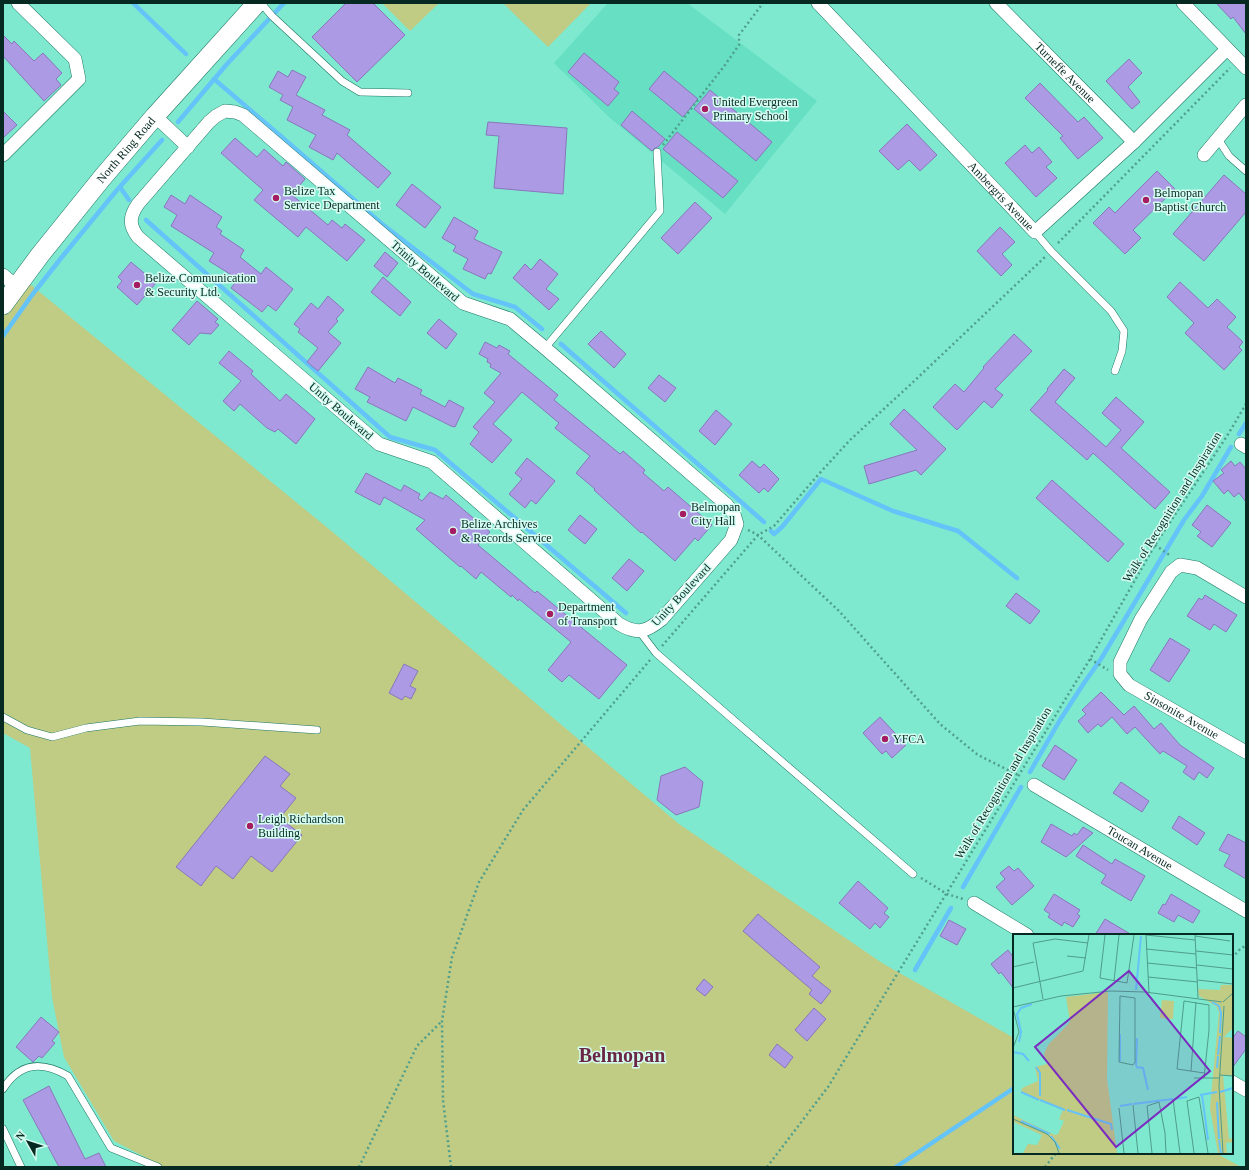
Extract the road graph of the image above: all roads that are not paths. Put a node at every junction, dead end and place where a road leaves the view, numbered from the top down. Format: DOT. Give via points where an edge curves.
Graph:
graph roads {
  1 [pos="18,3"];
  2 [pos="257,3"];
  3 [pos="261,3"];
  4 [pos="818,3"];
  5 [pos="996,3"];
  6 [pos="1183,3"];
  7 [pos="1227,49"];
  8 [pos="1242,64"];
  9 [pos="408,93"];
  10 [pos="1246,105"];
  11 [pos="155,116"];
  12 [pos="1218,139"];
  13 [pos="1134,142"];
  14 [pos="188,147"];
  15 [pos="657,152"];
  16 [pos="3,155"];
  17 [pos="1204,155"];
  18 [pos="1246,171"];
  19 [pos="1034,232"];
  20 [pos="10,281"];
  21 [pos="3,305"];
  22 [pos="545,348"];
  23 [pos="1115,371"];
  24 [pos="738,524"];
  25 [pos="1246,597"];
  26 [pos="640,632"];
  27 [pos="3,717"];
  28 [pos="317,730"];
  29 [pos="1246,752"];
  30 [pos="1034,786"];
  31 [pos="913,874"];
  32 [pos="974,903"];
  33 [pos="1246,911"];
  34 [pos="1025,934"];
  35 [pos="1233,1083"];
  36 [pos="3,1089"];
  37 [pos="1246,1090"];
  38 [pos="3,1129"];
  39 [pos="21,1167"];
  40 [pos="158,1167"];
  1 -- 16 [label="street" via="75,59 79,78"];
  2 -- 11 [label="main road, North Ring Road"];
  3 -- 9 [label="lane" via="342,80 360,92"];
  4 -- 19 [label="street, Ambergris Avenue"];
  5 -- 13 [label="street, Turneffe Avenue"];
  6 -- 7 [label="street"];
  7 -- 8 [label="street"];
  7 -- 13 [label="street, Ambergris Avenue"];
  10 -- 12 [label="street"];
  11 -- 14 [label="street"];
  11 -- 20 [label="main road, North Ring Road" via="40,255"];
  12 -- 17 [label="street"];
  12 -- 18 [label="lane" via="1229,156"];
  13 -- 19 [label="street, Ambergris Avenue"];
  14 -- 22 [label="street, Trinity Boulevard" via="216,116 225,111 243,115 463,304 510,319"];
  14 -- 26 [label="street, Unity Boulevard" via="132,212 133,230 138,237 379,444 432,462 619,624"];
  15 -- 22 [label="lane" via="660,211"];
  19 -- 23 [label="lane" via="1112,311 1124,331 1122,351"];
  20 -- 21 [label="main road, North Ring Road"];
  22 -- 24 [label="street, Trinity Boulevard" via="726,505"];
  24 -- 26 [label="street, Unity Boulevard" via="731,540 662,619 651,628"];
  25 -- 29 [label="street, Sinsonite Avenue" via="1197,568 1180,565 1171,572 1141,619 1120,662 1120,674 1129,685"];
  26 -- 31 [label="lane" via="656,653"];
  27 -- 28 [label="lane" via="26,730 52,737 86,728 140,721 202,722"];
  30 -- 33 [label="street, Toucan Avenue"];
  32 -- 34 [label="street"];
  35 -- 37 [label="street"];
  36 -- 40 [label="lane" via="15,1075 27,1068 41,1066 56,1069 68,1076 111,1148"];
  38 -- 39 [label="lane"];
}
